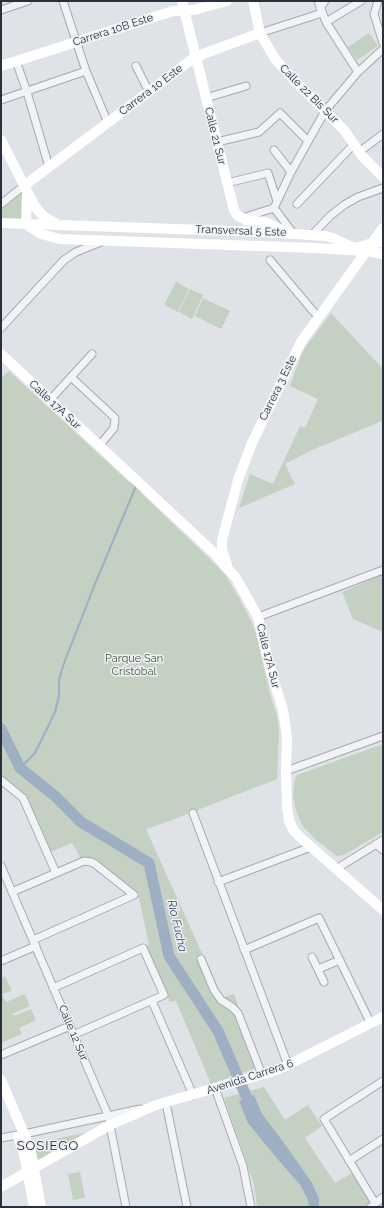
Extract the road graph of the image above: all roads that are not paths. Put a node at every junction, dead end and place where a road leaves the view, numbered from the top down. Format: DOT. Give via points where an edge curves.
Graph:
graph roads {
  1 [pos="28,1"];
  2 [pos="63,1"];
  3 [pos="227,1"];
  4 [pos="253,1"];
  5 [pos="325,1"];
  6 [pos="361,1"];
  7 [pos="378,1"];
  8 [pos="183,6"];
  9 [pos="320,7"];
  10 [pos="1,10"];
  11 [pos="326,22"];
  12 [pos="260,33"];
  13 [pos="76,42"];
  14 [pos="383,43"];
  15 [pos="383,49"];
  16 [pos="195,57"];
  17 [pos="16,61"];
  18 [pos="1,66"];
  19 [pos="136,66"];
  20 [pos="86,71"];
  21 [pos="358,72"];
  22 [pos="246,86"];
  23 [pos="27,92"];
  24 [pos="149,92"];
  25 [pos="206,98"];
  26 [pos="1,100"];
  27 [pos="325,111"];
  28 [pos="108,123"];
  29 [pos="383,134"];
  30 [pos="1,140"];
  31 [pos="308,140"];
  32 [pos="217,142"];
  33 [pos="356,148"];
  34 [pos="274,150"];
  35 [pos="50,167"];
  36 [pos="291,172"];
  37 [pos="383,177"];
  38 [pos="227,183"];
  39 [pos="25,185"];
  40 [pos="383,188"];
  41 [pos="277,201"];
  42 [pos="1,204"];
  43 [pos="297,204"];
  44 [pos="274,208"];
  45 [pos="242,218"];
  46 [pos="1,223"];
  47 [pos="26,224"];
  48 [pos="59,225"];
  49 [pos="383,228"];
  50 [pos="292,234"];
  51 [pos="312,235"];
  52 [pos="104,240"];
  53 [pos="383,242"];
  54 [pos="372,243"];
  55 [pos="340,250"];
  56 [pos="366,251"];
  57 [pos="383,254"];
  58 [pos="270,260"];
  59 [pos="350,272"];
  60 [pos="318,317"];
  61 [pos="1,328"];
  62 [pos="1,354"];
  63 [pos="92,354"];
  64 [pos="1,361"];
  65 [pos="13,365"];
  66 [pos="71,377"];
  67 [pos="50,400"];
  68 [pos="99,446"];
  69 [pos="222,540"];
  70 [pos="201,542"];
  71 [pos="227,567"];
  72 [pos="383,570"];
  73 [pos="258,617"];
  74 [pos="383,736"];
  75 [pos="286,771"];
  76 [pos="1,780"];
  77 [pos="193,813"];
  78 [pos="383,840"];
  79 [pos="376,844"];
  80 [pos="311,847"];
  81 [pos="383,850"];
  82 [pos="1,867"];
  83 [pos="336,868"];
  84 [pos="56,873"];
  85 [pos="218,882"];
  86 [pos="12,892"];
  87 [pos="383,910"];
  88 [pos="34,943"];
  89 [pos="244,950"];
  90 [pos="312,957"];
  91 [pos="201,959"];
  92 [pos="340,960"];
  93 [pos="1,962"];
  94 [pos="318,969"];
  95 [pos="324,982"];
  96 [pos="53,988"];
  97 [pos="152,1001"];
  98 [pos="383,1017"];
  99 [pos="371,1024"];
  100 [pos="70,1026"];
  101 [pos="73,1035"];
  102 [pos="1,1055"];
  103 [pos="288,1066"];
  104 [pos="262,1075"];
  105 [pos="1,1080"];
  106 [pos="383,1080"];
  107 [pos="215,1088"];
  108 [pos="193,1095"];
  109 [pos="1,1097"];
  110 [pos="166,1102"];
  111 [pos="109,1120"];
  112 [pos="21,1134"];
  113 [pos="1,1138"];
  114 [pos="383,1139"];
  115 [pos="349,1161"];
  116 [pos="31,1170"];
  117 [pos="1,1187"];
  118 [pos="383,1197"];
  119 [pos="373,1205"];
  120 [pos="34,1207"];
  121 [pos="41,1207"];
  122 [pos="126,1207"];
  123 [pos="187,1207"];
  124 [pos="251,1207"];
  1 -- 10 [label="street"];
  2 -- 13 [label="street"];
  3 -- 8 [label="street, Carrera 10B Este" via="194,10"];
  4 -- 12 [label="street, Calle 22 Bis Sur"];
  5 -- 9 [label="street"];
  6 -- 11 [label="street"];
  7 -- 14 [label="street" via="374,14"];
  8 -- 13 [label="street, Carrera 10B Este"];
  8 -- 16 [label="street, Calle 21 Sur"];
  9 -- 11 [label="street"];
  9 -- 12 [label="street, Carrera 10 Este"];
  11 -- 21 [label="street"];
  12 -- 16 [label="street, Carrera 10 Este"];
  12 -- 27 [label="street, Calle 22 Bis Sur" via="280,66"];
  13 -- 17 [label="street, Carrera 10B Este"];
  13 -- 20 [label="street"];
  15 -- 21 [label="street"];
  16 -- 24 [label="street, Carrera 10 Este"];
  16 -- 25 [label="street, Calle 21 Sur"];
  17 -- 18 [label="street, Carrera 10B Este"];
  17 -- 23 [label="street"];
  19 -- 24 [label="street"];
  20 -- 23 [label="street"];
  20 -- 28 [label="street"];
  21 -- 27 [label="street"];
  22 -- 25 [label="street"];
  23 -- 26 [label="street"];
  23 -- 35 [label="street"];
  24 -- 28 [label="street, Carrera 10 Este"];
  25 -- 32 [label="street, Calle 21 Sur"];
  27 -- 31 [label="street"];
  27 -- 33 [label="street, Calle 22 Bis Sur" via="344,130"];
  28 -- 35 [label="street, Carrera 10 Este"];
  29 -- 33 [label="street"];
  30 -- 39 [label="street"];
  31 -- 32 [label="street" via="280,113 259,132"];
  31 -- 36 [label="street"];
  32 -- 38 [label="street, Calle 21 Sur"];
  33 -- 37 [label="street, Calle 22 Bis Sur"];
  33 -- 43 [label="street"];
  34 -- 36 [label="street"];
  35 -- 39 [label="street, Carrera 10 Este"];
  36 -- 41 [label="street"];
  38 -- 41 [label="street" via="268,173"];
  38 -- 45 [label="street, Calle 21 Sur" via="234,210"];
  39 -- 42 [label="street, Carrera 10 Este"];
  39 -- 47 [label="street"];
  39 -- 48 [label="street" via="43,216"];
  40 -- 51 [label="street" via="344,206"];
  41 -- 44 [label="street"];
  44 -- 45 [label="street"];
  44 -- 50 [label="street"];
  45 -- 50 [label="street" via="265,222"];
  46 -- 47 [label="street, Transversal 5 Este"];
  47 -- 48 [label="street, Transversal 5 Este"];
  47 -- 52 [label="street, Transversal 5 Este" via="36,232 53,238"];
  48 -- 50 [label="street, Transversal 5 Este"];
  49 -- 54 [label="street, Carrera 3 Este"];
  50 -- 51 [label="street, Transversal 5 Este"];
  51 -- 54 [label="street, Transversal 5 Este" via="333,238 357,248"];
  52 -- 55 [label="street, Transversal 5 Este"];
  52 -- 61 [label="street" via="64,260"];
  53 -- 54 [label="street, Transversal 5 Este"];
  54 -- 56 [label="street, Carrera 3 Este"];
  55 -- 56 [label="street, Transversal 5 Este"];
  55 -- 59 [label="street" via="349,259"];
  56 -- 57 [label="street, Transversal 5 Este"];
  56 -- 59 [label="street, Carrera 3 Este"];
  58 -- 60 [label="street"];
  59 -- 60 [label="street, Carrera 3 Este"];
  60 -- 69 [label="street, Carrera 3 Este" via="297,348 247,454"];
  62 -- 65 [label="street, Calle 17A Sur"];
  63 -- 66 [label="street"];
  64 -- 65 [label="street, Calle 17A Sur"];
  65 -- 67 [label="street, Calle 17A Sur"];
  66 -- 67 [label="street"];
  66 -- 68 [label="street" via="116,418 114,428"];
  67 -- 68 [label="street, Calle 17A Sur"];
  68 -- 70 [label="street, Calle 17A Sur"];
  69 -- 70 [label="street" via="212,544"];
  69 -- 71 [label="street, Carrera 3 Este"];
  70 -- 71 [label="street, Calle 17A Sur"];
  71 -- 73 [label="street, Calle 17A Sur"];
  72 -- 73 [label="street"];
  73 -- 75 [label="street, Calle 17A Sur" via="285,718"];
  74 -- 75 [label="street"];
  75 -- 80 [label="street, Calle 17A Sur" via="289,821 297,835"];
  76 -- 84 [label="street" via="23,798"];
  77 -- 85 [label="street"];
  78 -- 79 [label="street"];
  79 -- 81 [label="street"];
  79 -- 83 [label="street"];
  80 -- 83 [label="street, Calle 17A Sur"];
  80 -- 85 [label="street"];
  82 -- 86 [label="street, Calle 12 Sur"];
  83 -- 87 [label="street, Calle 17A Sur"];
  84 -- 86 [label="street"];
  84 -- 88 [label="street" via="84,861 91,862 134,895"];
  85 -- 89 [label="street"];
  86 -- 88 [label="street, Calle 12 Sur"];
  88 -- 93 [label="street"];
  88 -- 96 [label="street, Calle 12 Sur"];
  89 -- 92 [label="street" via="319,918"];
  89 -- 103 [label="street"];
  90 -- 94 [label="street"];
  91 -- 104 [label="street" via="214,990 221,1000 238,1013"];
  92 -- 94 [label="street"];
  92 -- 99 [label="street"];
  94 -- 95 [label="street"];
  96 -- 97 [label="street" via="143,948 164,996"];
  96 -- 100 [label="street, Calle 12 Sur"];
  97 -- 101 [label="street"];
  97 -- 108 [label="street"];
  98 -- 99 [label="street, Avenida Carrera 6"];
  99 -- 103 [label="street, Avenida Carrera 6"];
  100 -- 101 [label="street, Calle 12 Sur"];
  100 -- 102 [label="street"];
  101 -- 111 [label="street, Calle 12 Sur"];
  103 -- 104 [label="street, Avenida Carrera 6"];
  104 -- 107 [label="street, Avenida Carrera 6"];
  105 -- 112 [label="street"];
  106 -- 115 [label="street" via="324,1120"];
  107 -- 108 [label="street, Avenida Carrera 6"];
  107 -- 124 [label="street" via="243,1166"];
  108 -- 110 [label="street, Avenida Carrera 6"];
  109 -- 112 [label="street"];
  110 -- 111 [label="street, Avenida Carrera 6"];
  110 -- 123 [label="street"];
  111 -- 112 [label="street"];
  111 -- 116 [label="street, Avenida Carrera 6"];
  111 -- 122 [label="street, Calle 12 Sur"];
  112 -- 113 [label="street"];
  112 -- 116 [label="street" via="23,1149"];
  114 -- 115 [label="street"];
  115 -- 119 [label="street"];
  116 -- 117 [label="street, Avenida Carrera 6"];
  116 -- 120 [label="street"];
  116 -- 121 [label="street"];
  118 -- 119 [label="street"];
}
